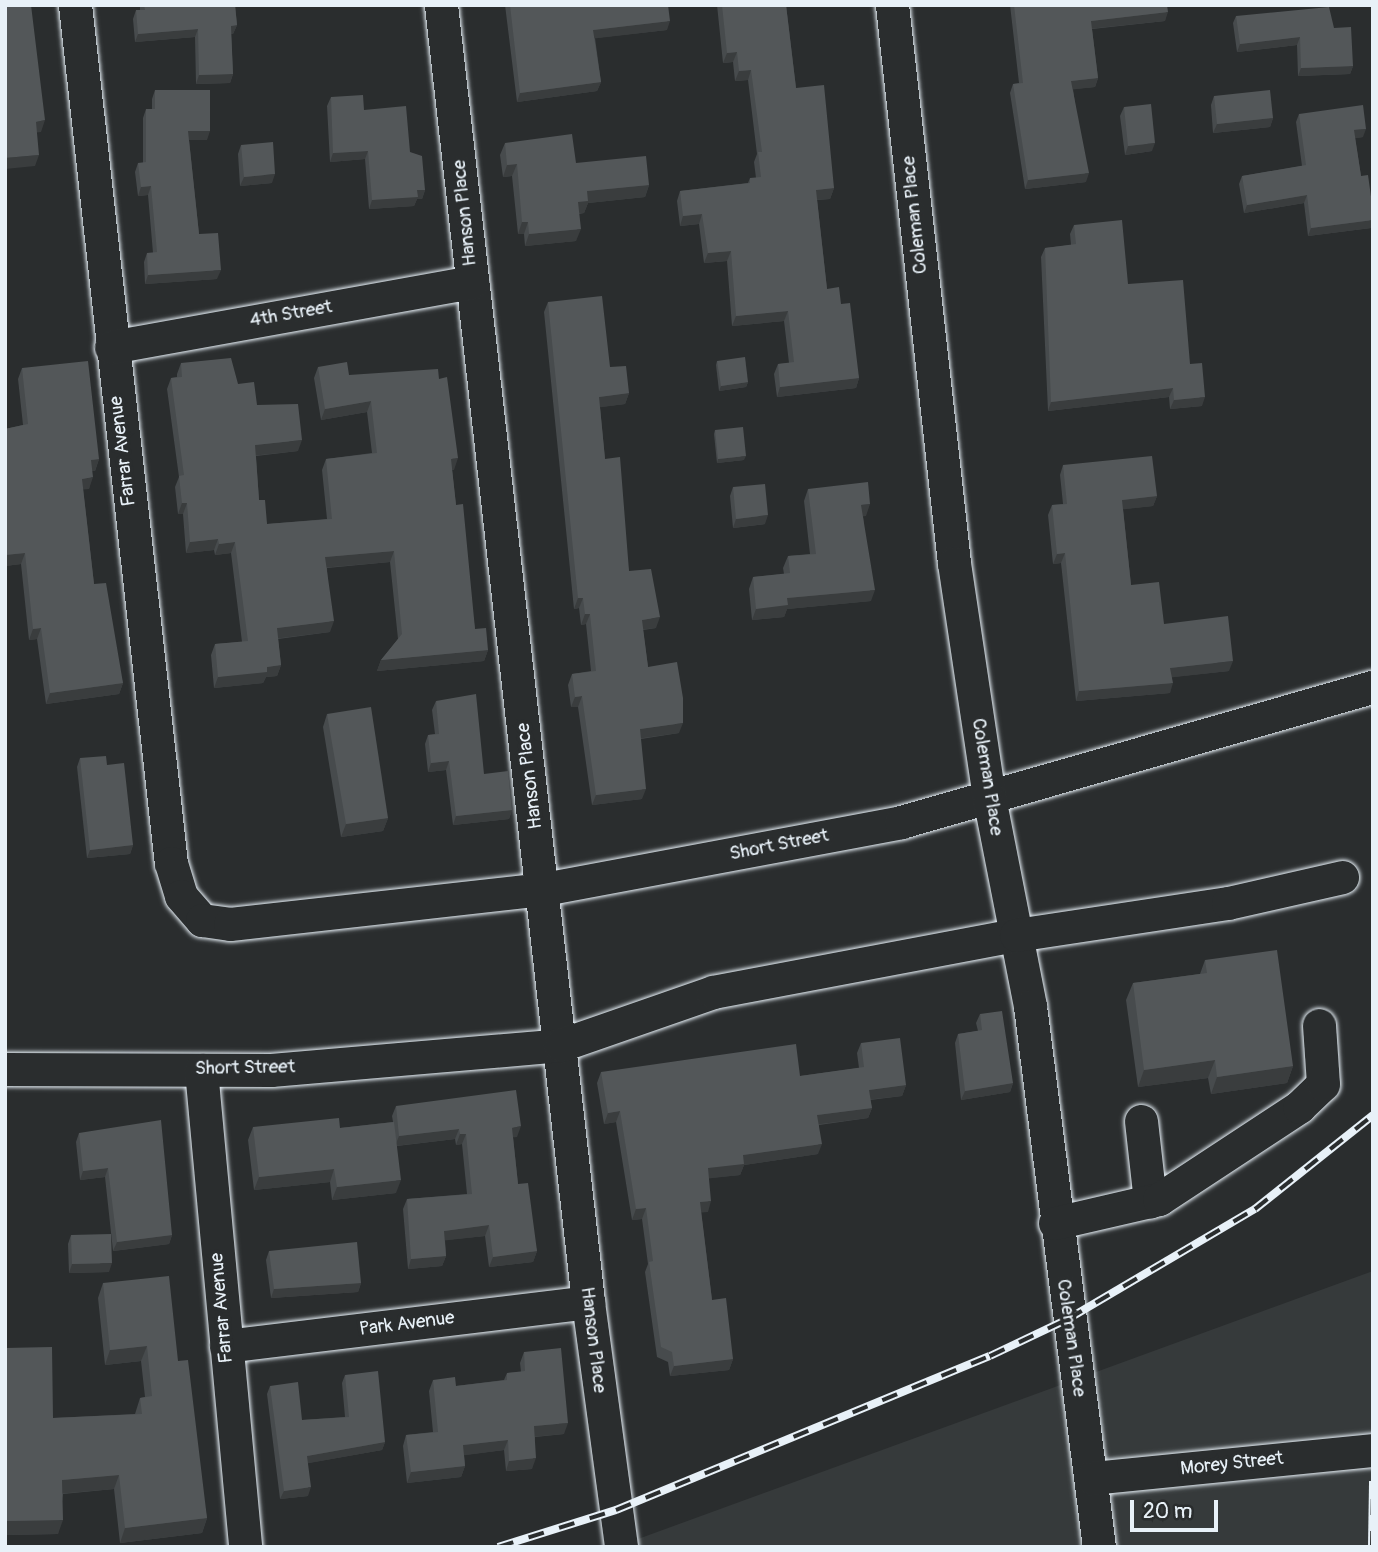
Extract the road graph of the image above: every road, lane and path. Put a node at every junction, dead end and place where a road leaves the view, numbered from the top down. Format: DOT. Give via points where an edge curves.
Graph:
graph roads {
  1 [pos="75,5"];
  2 [pos="442,5"];
  3 [pos="892,5"];
  4 [pos="472,282"];
  5 [pos="111,347"];
  6 [pos="1373,687"];
  7 [pos="989,797"];
  8 [pos="1342,877"];
  9 [pos="544,889"];
  10 [pos="181,896"];
  11 [pos="1016,935"];
  12 [pos="1319,1025"];
  13 [pos="561,1045"];
  14 [pos="5,1069"];
  15 [pos="201,1070"];
  16 [pos="1141,1121"];
  17 [pos="1150,1201"];
  18 [pos="1055,1223"];
  19 [pos="588,1302"];
  20 [pos="226,1346"];
  21 [pos="1373,1450"];
  22 [pos="1092,1478"];
  23 [pos="245,1547"];
  24 [pos="621,1547"];
  25 [pos="1099,1547"];
  1 -- 5 [label="street, Farrar Avenue"];
  2 -- 4 [label="street, Hanson Place"];
  3 -- 7 [label="street, Coleman Place" via="954,563"];
  4 -- 5 [label="street, 4th Street"];
  4 -- 9 [label="street, Hanson Place"];
  5 -- 10 [label="street, Farrar Avenue" via="171,863"];
  6 -- 7 [label="street, Short Street"];
  7 -- 9 [label="street, Short Street" via="901,822"];
  7 -- 11 [label="street, Coleman Place"];
  8 -- 11 [label="street, Short Street" via="1228,903"];
  9 -- 10 [label="street, Short Street" via="230,924 202,920"];
  9 -- 13 [label="street, Hanson Place"];
  11 -- 13 [label="street, Short Street" via="713,992"];
  11 -- 18 [label="street, Coleman Place" via="1030,1006"];
  12 -- 17 [label="street" via="1323,1084 1240,1150"];
  13 -- 15 [label="street, Short Street" via="271,1070"];
  13 -- 19 [label="street, Hanson Place"];
  14 -- 15 [label="street, Short Street"];
  15 -- 20 [label="street, Farrar Avenue"];
  16 -- 17 [label="street"];
  17 -- 18 [label="street"];
  18 -- 22 [label="street, Coleman Place"];
  19 -- 20 [label="street, Park Avenue"];
  19 -- 24 [label="street, Hanson Place"];
  20 -- 23 [label="street, Farrar Avenue"];
  21 -- 22 [label="street, Morey Street"];
  22 -- 25 [label="street, Coleman Place"];
}
